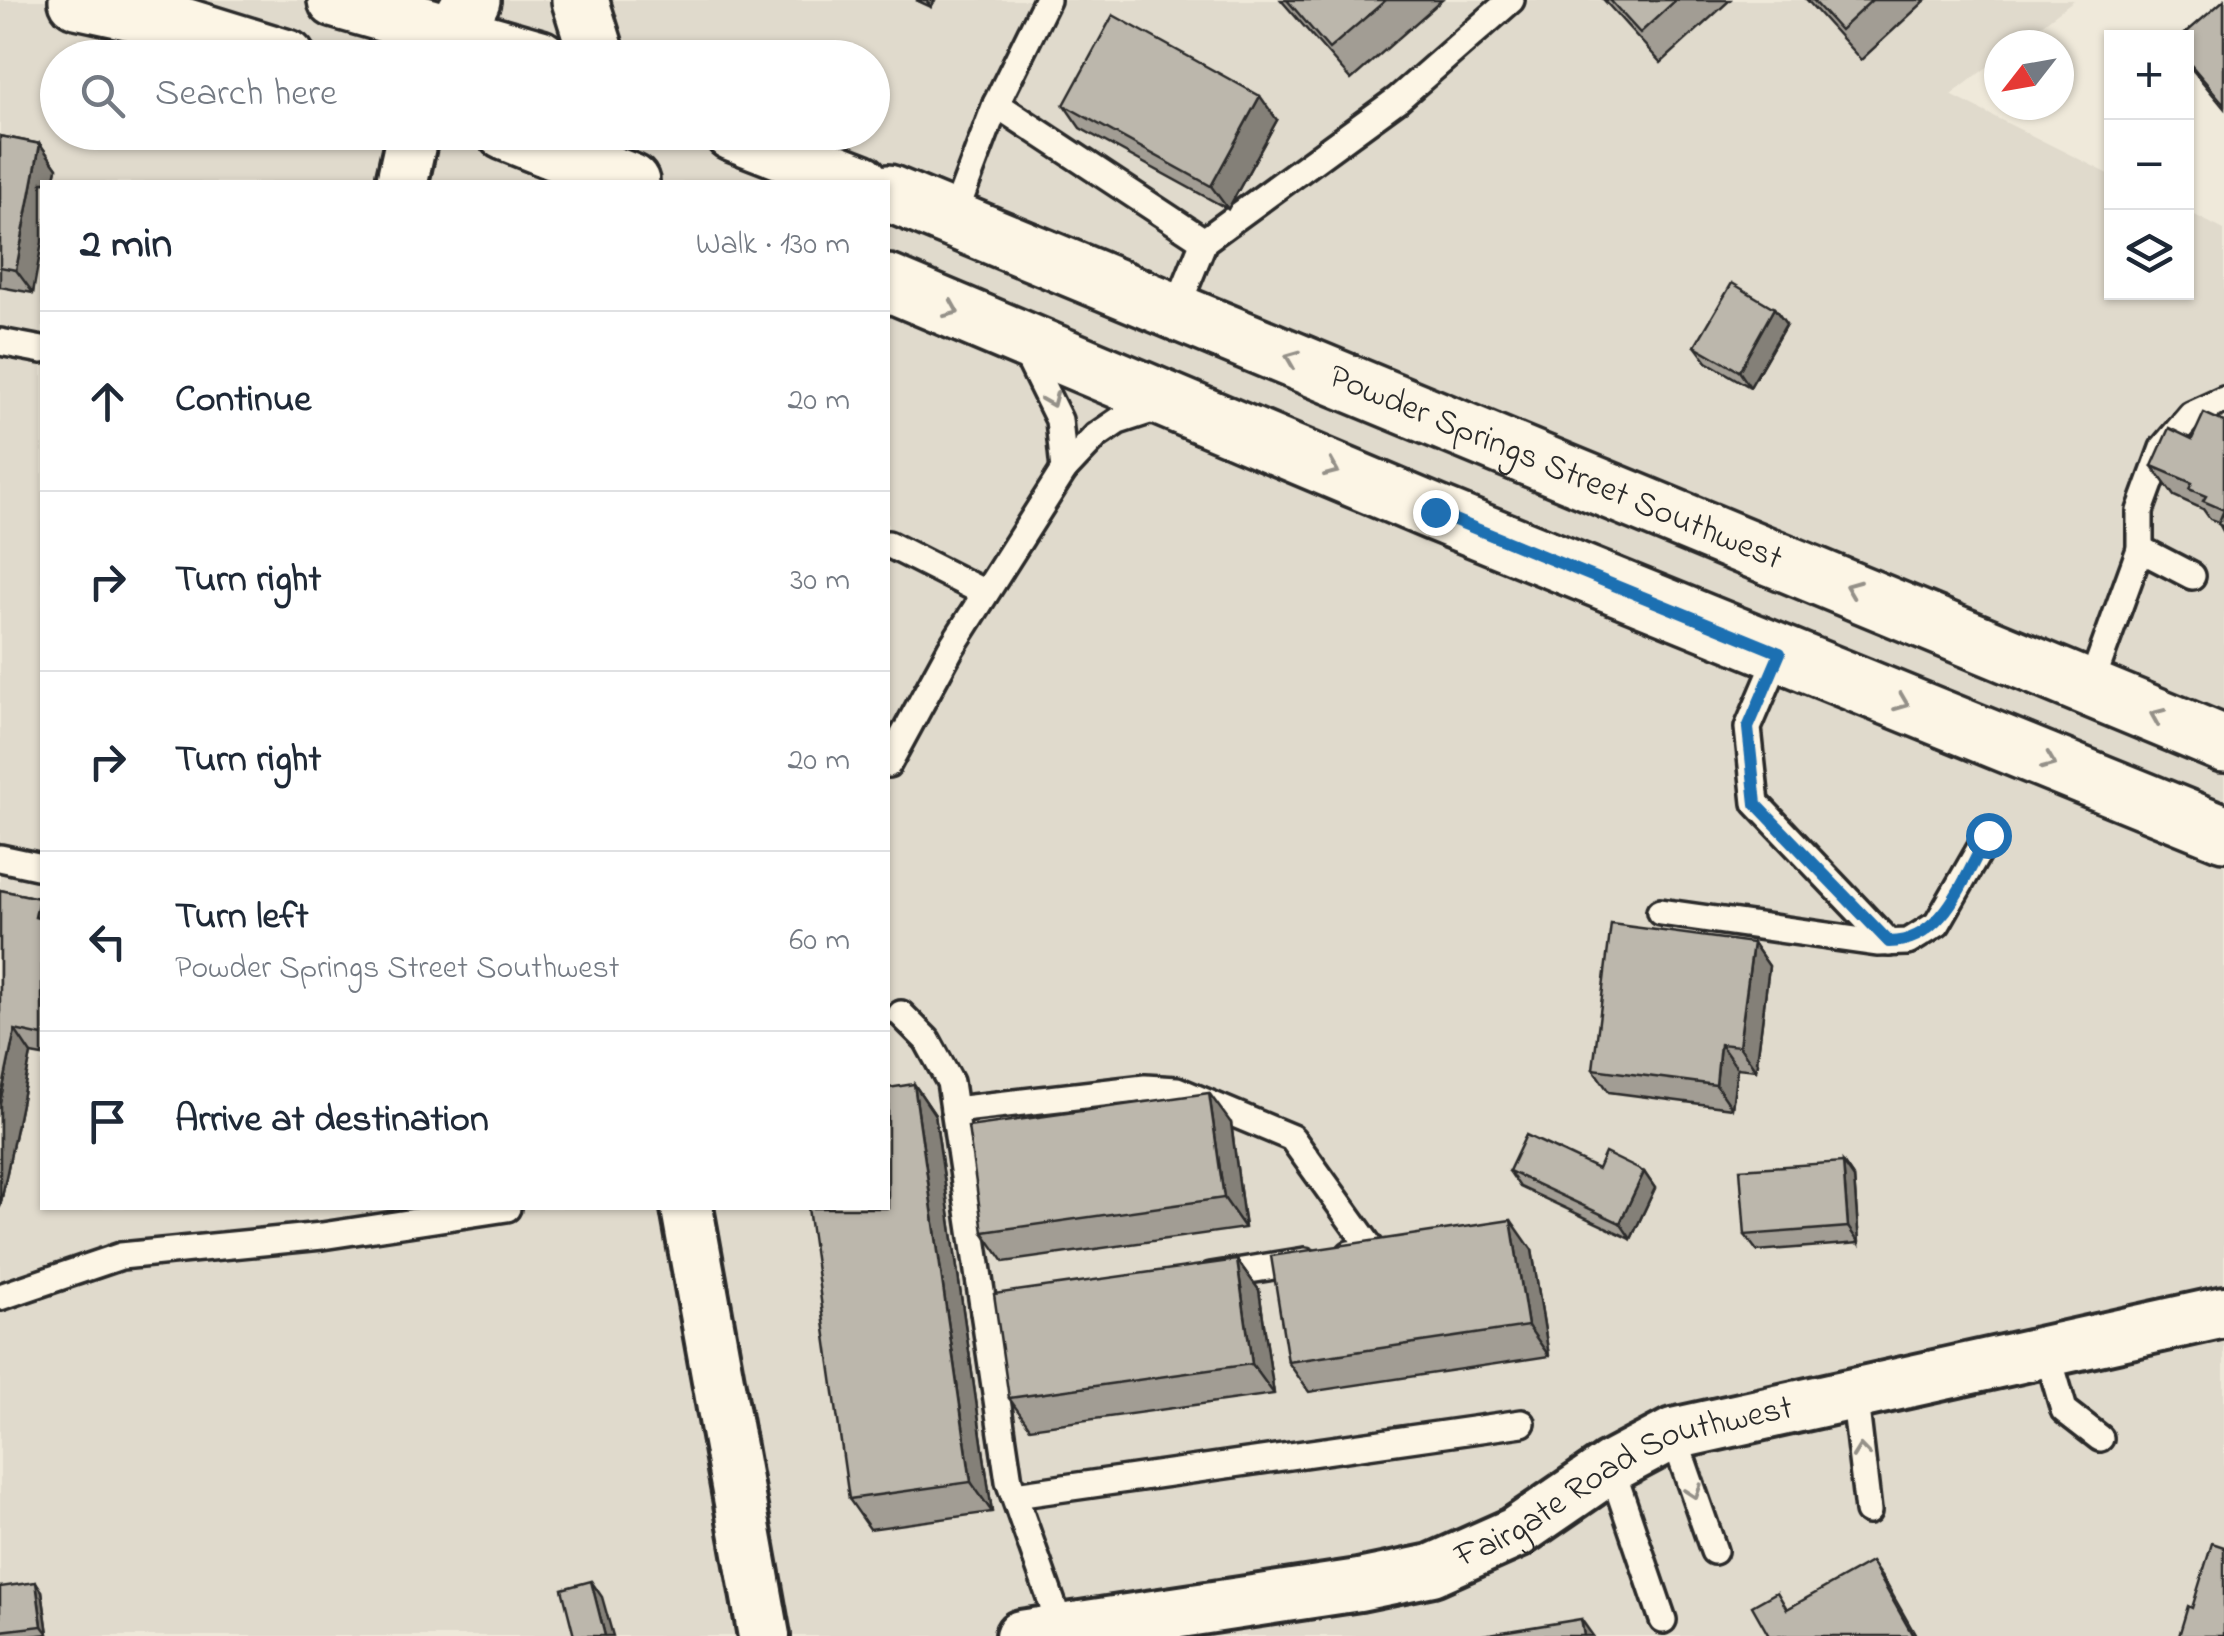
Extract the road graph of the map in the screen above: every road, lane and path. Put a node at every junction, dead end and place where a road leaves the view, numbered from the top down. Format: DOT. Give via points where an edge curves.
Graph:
graph roads {
  1 [pos="77,0"];
  2 [pos="336,0"];
  3 [pos="580,0"];
  4 [pos="1047,0"];
  5 [pos="1511,0"];
  6 [pos="455,29"];
  7 [pos="146,37"];
  8 [pos="487,40"];
  9 [pos="592,40"];
  10 [pos="996,104"];
  11 [pos="409,150"];
  12 [pos="551,150"];
  13 [pos="778,150"];
  14 [pos="402,180"];
  15 [pos="626,180"];
  16 [pos="856,180"];
  17 [pos="890,194"];
  18 [pos="953,218"];
  19 [pos="1204,242"];
  20 [pos="890,284"];
  21 [pos="1176,310"];
  22 [pos="1016,337"];
  23 [pos="0,342"];
  24 [pos="40,350"];
  25 [pos="2224,400"];
  26 [pos="1176,404"];
  27 [pos="1064,470"];
  28 [pos="890,545"];
  29 [pos="2140,549"];
  30 [pos="2192,576"];
  31 [pos="986,593"];
  32 [pos="1780,653"];
  33 [pos="2090,688"];
  34 [pos="2224,744"];
  35 [pos="890,761"];
  36 [pos="2174,813"];
  37 [pos="2224,833"];
  38 [pos="1988,835"];
  39 [pos="0,858"];
  40 [pos="2224,860"];
  41 [pos="40,867"];
  42 [pos="1660,912"];
  43 [pos="1889,942"];
  44 [pos="901,1014"];
  45 [pos="954,1110"];
  46 [pos="494,1210"];
  47 [pos="687,1210"];
  48 [pos="1178,1281"];
  49 [pos="0,1297"];
  50 [pos="1062,1300"];
  51 [pos="984,1312"];
  52 [pos="2224,1312"];
  53 [pos="2046,1348"];
  54 [pos="1854,1391"];
  55 [pos="1522,1422"];
  56 [pos="1673,1434"];
  57 [pos="2100,1438"];
  58 [pos="1612,1467"];
  59 [pos="1015,1495"];
  60 [pos="1868,1511"];
  61 [pos="1714,1550"];
  62 [pos="1663,1620"];
  63 [pos="1042,1633"];
  64 [pos="764,1636"];
  1 -- 7 [label="main road"];
  2 -- 6 [label="main road"];
  3 -- 9 [label="main road"];
  4 -- 10 [label="lane"];
  5 -- 19 [label="lane" via="1398,99"];
  6 -- 8 [label="main road"];
  10 -- 18 [label="lane"];
  10 -- 19 [label="lane"];
  11 -- 14 [label="street"];
  12 -- 15 [label="main road"];
  13 -- 16 [label="main road"];
  17 -- 18 [label="main road, Powder Springs Street Southwest"];
  18 -- 21 [label="main road, Powder Springs Street Southwest"];
  19 -- 21 [label="lane"];
  20 -- 22 [label="main road, one-way"];
  33 -- 21 [label="main road, Powder Springs Street Southwest, one-way"];
  22 -- 26 [label="main road"];
  22 -- 27 [label="lane, one-way" via="1060,420"];
  23 -- 24 [label="lane"];
  25 -- 29 [label="lane" via="2191,415 2163,448 2140,511"];
  26 -- 27 [label="lane" via="1118,422"];
  26 -- 32 [label="main road, one-way"];
  27 -- 31 [label="lane"];
  28 -- 31 [label="lane"];
  29 -- 30 [label="lane"];
  29 -- 33 [label="lane"];
  31 -- 35 [label="lane"];
  32 -- 36 [label="main road, one-way"];
  32 -- 43 [label="lane" via="1748,728 1756,804"];
  34 -- 33 [label="main road, Powder Springs Street Southwest, one-way"];
  36 -- 37 [label="main road"];
  36 -- 40 [label="main road"];
  38 -- 43 [label="lane" via="1937,924 1908,942"];
  39 -- 41 [label="lane"];
  42 -- 43 [label="lane"];
  44 -- 45 [label="lane" via="940,1059"];
  45 -- 48 [label="lane" via="1177,1090 1292,1138 1373,1250"];
  45 -- 51 [label="lane"];
  46 -- 49 [label="lane" via="121,1256"];
  47 -- 64 [label="street"];
  50 -- 51 [label="lane"];
  51 -- 59 [label="lane"];
  52 -- 53 [label="street, Fairgate Road Southwest"];
  53 -- 54 [label="street, Fairgate Road Southwest"];
  53 -- 57 [label="lane" via="2064,1410"];
  54 -- 56 [label="street, Fairgate Road Southwest"];
  60 -- 54 [label="lane, one-way"];
  55 -- 59 [label="lane"];
  56 -- 58 [label="street, Fairgate Road Southwest"];
  56 -- 61 [label="lane, one-way"];
  58 -- 62 [label="lane"];
  58 -- 63 [label="street, Fairgate Road Southwest" via="1515,1533 1432,1570"];
  59 -- 63 [label="lane"];
}
